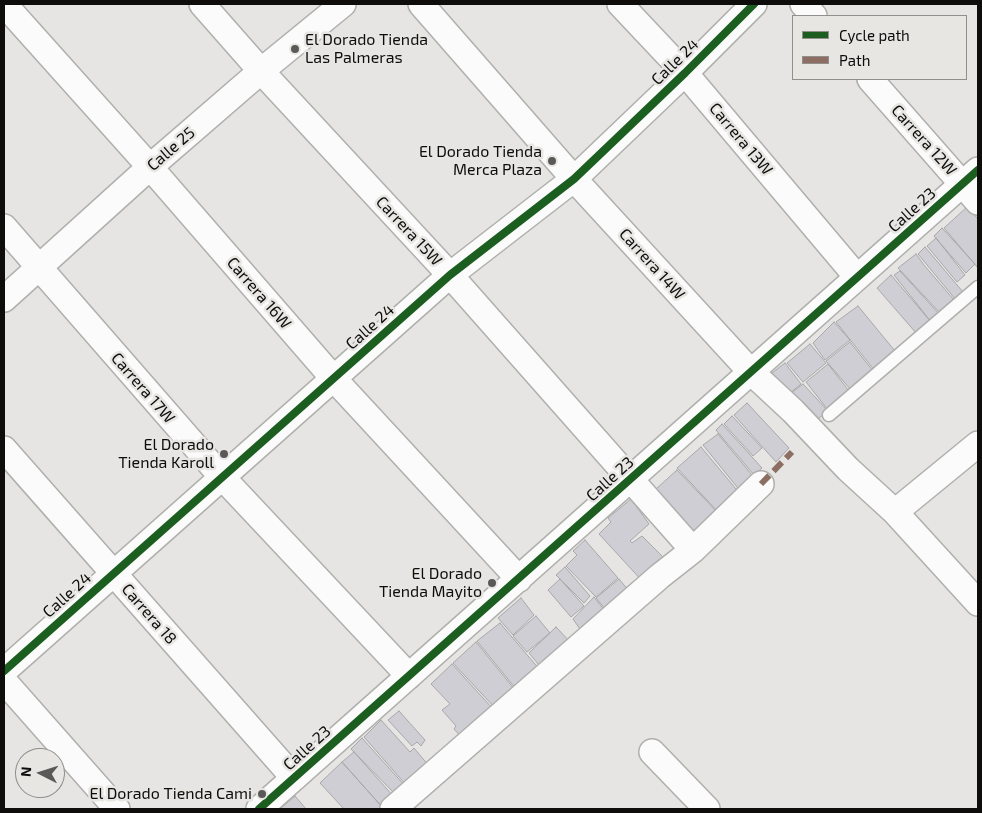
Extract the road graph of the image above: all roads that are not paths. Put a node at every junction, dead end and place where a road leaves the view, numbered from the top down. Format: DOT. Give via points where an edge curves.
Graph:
graph roads {
  1 [pos="4,4"];
  2 [pos="202,4"];
  3 [pos="343,4"];
  4 [pos="421,4"];
  5 [pos="620,4"];
  6 [pos="754,4"];
  7 [pos="803,4"];
  8 [pos="813,15"];
  9 [pos="261,71"];
  10 [pos="685,73"];
  11 [pos="871,80"];
  12 [pos="150,167"];
  13 [pos="574,179"];
  14 [pos="973,185"];
  15 [pos="4,227"];
  16 [pos="38,268"];
  17 [pos="450,275"];
  18 [pos="857,278"];
  19 [pos="978,286"];
  20 [pos="4,299"];
  21 [pos="751,372"];
  22 [pos="334,379"];
  23 [pos="829,414"];
  24 [pos="977,448"];
  25 [pos="4,449"];
  26 [pos="222,478"];
  27 [pos="631,478"];
  28 [pos="760,484"];
  29 [pos="895,512"];
  30 [pos="693,550"];
  31 [pos="112,573"];
  32 [pos="518,579"];
  33 [pos="978,603"];
  34 [pos="4,671"];
  35 [pos="409,676"];
  36 [pos="4,681"];
  37 [pos="652,752"];
  38 [pos="294,778"];
  39 [pos="117,809"];
  40 [pos="259,809"];
  41 [pos="393,809"];
  42 [pos="707,809"];
  1 -- 12 [label="street, Carrera 16W"];
  2 -- 9 [label="street, Carrera 15W"];
  3 -- 9 [label="street, Calle 25"];
  4 -- 13 [label="street, Carrera 14W"];
  5 -- 10 [label="street, Carrera 13W"];
  6 -- 10 [label="street, Calle 24"];
  7 -- 8 [label="street"];
  9 -- 12 [label="street, Calle 25"];
  9 -- 17 [label="street, Carrera 15W"];
  10 -- 13 [label="street, Calle 24"];
  10 -- 18 [label="street, Carrera 13W"];
  11 -- 14 [label="street, Carrera 12W"];
  12 -- 16 [label="street, Calle 25"];
  12 -- 22 [label="street, Carrera 16W"];
  13 -- 17 [label="street, Calle 24"];
  13 -- 21 [label="street, Carrera 14W"];
  14 -- 18 [label="street, Calle 23"];
  15 -- 16 [label="street, Carrera 17W"];
  16 -- 20 [label="street, Calle 25"];
  16 -- 26 [label="street, Carrera 17W"];
  17 -- 22 [label="street, Calle 24"];
  17 -- 27 [label="street, Carrera 15W"];
  18 -- 21 [label="street, Calle 23"];
  19 -- 23 [label="lane"];
  21 -- 27 [label="street, Calle 23"];
  21 -- 29 [label="street, Carrera 14W"];
  22 -- 26 [label="street, Calle 24"];
  22 -- 32 [label="street, Carrera 16W"];
  24 -- 29 [label="street"];
  25 -- 31 [label="street, Carrera 18"];
  26 -- 31 [label="street, Calle 24"];
  26 -- 35 [label="street, Carrera 17W"];
  27 -- 30 [label="street, Carrera 15W"];
  27 -- 32 [label="street, Calle 23"];
  28 -- 30 [label="street"];
  29 -- 33 [label="street, Carrera 14W"];
  30 -- 41 [label="street"];
  31 -- 34 [label="street, Calle 24"];
  31 -- 38 [label="street, Carrera 18"];
  32 -- 35 [label="street, Calle 23"];
  35 -- 38 [label="street, Calle 23"];
  36 -- 39 [label="street"];
  37 -- 42 [label="street"];
  38 -- 40 [label="street, Calle 23"];
}
